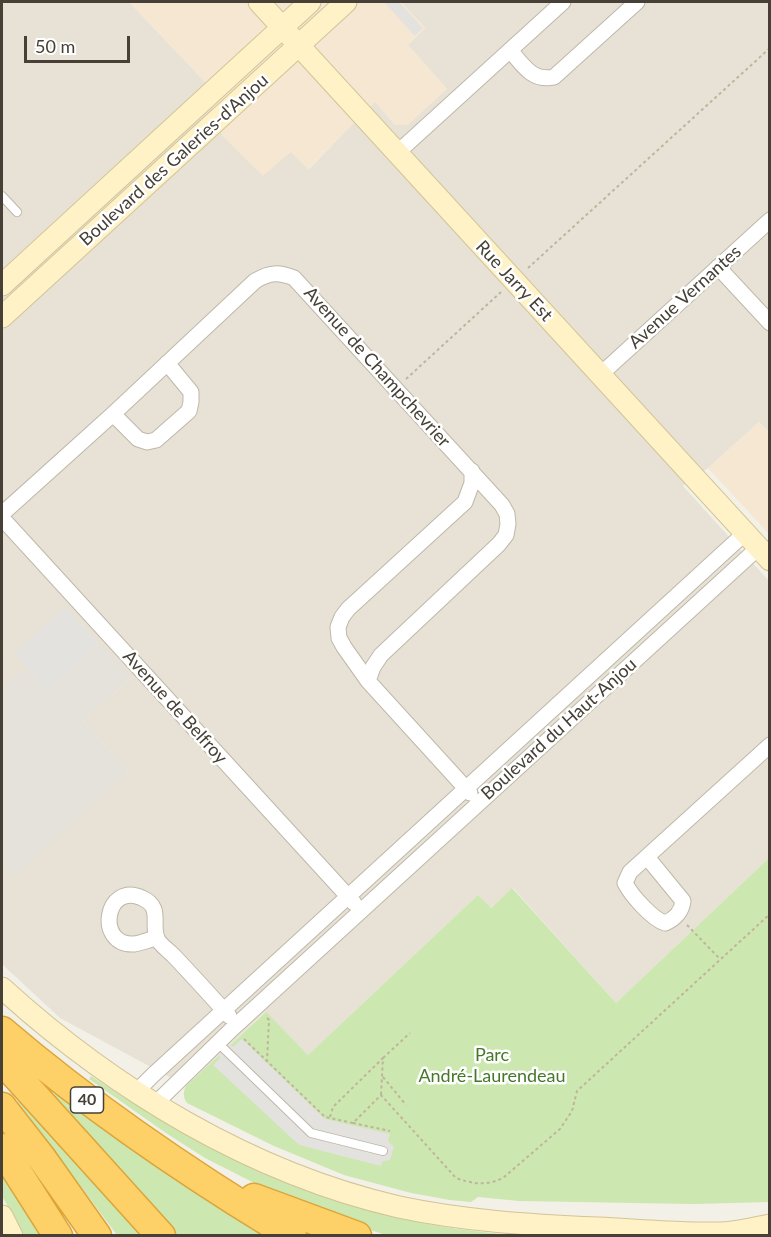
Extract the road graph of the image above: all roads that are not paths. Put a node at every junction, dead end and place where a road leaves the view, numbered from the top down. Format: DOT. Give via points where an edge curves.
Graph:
graph roads {
  1 [pos="259,2"];
  2 [pos="310,2"];
  3 [pos="346,2"];
  4 [pos="563,2"];
  5 [pos="637,2"];
  6 [pos="282,27"];
  7 [pos="298,45"];
  8 [pos="510,50"];
  9 [pos="397,153"];
  10 [pos="2,196"];
  11 [pos="17,212"];
  12 [pos="770,220"];
  13 [pos="718,267"];
  14 [pos="2,285"];
  15 [pos="2,317"];
  16 [pos="770,322"];
  17 [pos="167,363"];
  18 [pos="601,374"];
  19 [pos="113,414"];
  20 [pos="472,471"];
  21 [pos="2,516"];
  22 [pos="757,548"];
  23 [pos="368,681"];
  24 [pos="770,745"];
  25 [pos="465,787"];
  26 [pos="479,802"];
  27 [pos="647,857"];
  28 [pos="348,896"];
  29 [pos="362,912"];
  30 [pos="157,938"];
  31 [pos="2,988"];
  32 [pos="224,1010"];
  33 [pos="235,1026"];
  34 [pos="2,1031"];
  35 [pos="218,1043"];
  36 [pos="2,1060"];
  37 [pos="136,1092"];
  38 [pos="155,1104"];
  39 [pos="2,1107"];
  40 [pos="2,1148"];
  41 [pos="383,1151"];
  42 [pos="200,1179"];
  43 [pos="2,1216"];
  44 [pos="770,1226"];
  45 [pos="725,1234"];
  46 [pos="12,1236"];
  47 [pos="58,1236"];
  48 [pos="97,1236"];
  49 [pos="161,1236"];
  50 [pos="292,1236"];
  51 [pos="357,1236"];
  1 -- 6 [label="street, Rue Jarry Est"];
  2 -- 6 [label="street, Boulevard des Galeries-d'Anjou"];
  3 -- 7 [label="street, Boulevard des Galeries-d'Anjou"];
  4 -- 8 [label="street"];
  5 -- 8 [label="street" via="554,77 539,78 532,74"];
  6 -- 7 [label="street, Rue Jarry Est"];
  6 -- 14 [label="street, Boulevard des Galeries-d'Anjou"];
  7 -- 9 [label="street, Rue Jarry Est"];
  7 -- 15 [label="street, Boulevard des Galeries-d'Anjou"];
  8 -- 9 [label="street"];
  9 -- 18 [label="street, Rue Jarry Est"];
  10 -- 11 [label="lane"];
  12 -- 13 [label="street, Avenue Vernantes"];
  13 -- 16 [label="street"];
  13 -- 18 [label="street, Avenue Vernantes"];
  17 -- 19 [label="street, Avenue de Champchevrier"];
  17 -- 19 [label="street" via="191,392 189,411 156,440 147,442 138,439"];
  17 -- 20 [label="street, Avenue de Champchevrier" via="255,281 266,274 281,273 306,289"];
  18 -- 22 [label="street, Rue Jarry Est"];
  19 -- 21 [label="street, Avenue de Champchevrier"];
  20 -- 23 [label="street" via="470,493 460,507 342,618 339,638"];
  20 -- 23 [label="street, Avenue de Champchevrier" via="502,505 508,524 506,535 381,655"];
  21 -- 28 [label="street, Avenue de Belfroy"];
  22 -- 25 [label="street, Boulevard du Haut-Anjou"];
  22 -- 26 [label="street, Boulevard du Haut-Anjou"];
  23 -- 25 [label="street"];
  24 -- 27 [label="street"];
  25 -- 26 [label="street"];
  25 -- 28 [label="street, Boulevard du Haut-Anjou"];
  26 -- 29 [label="street, Boulevard du Haut-Anjou"];
  27 -- 27 [label="street" via="626,878 628,888 660,922 671,920 682,906 681,896"];
  28 -- 29 [label="street"];
  28 -- 32 [label="street, Boulevard du Haut-Anjou"];
  29 -- 33 [label="street, Boulevard du Haut-Anjou"];
  30 -- 32 [label="street"];
  31 -- 37 [label="street" via="61,1039"];
  32 -- 33 [label="street"];
  32 -- 37 [label="street, Boulevard du Haut-Anjou"];
  33 -- 35 [label="street, Boulevard du Haut-Anjou"];
  34 -- 42 [label="highway, 40" via="101,1111"];
  35 -- 38 [label="street, Boulevard du Haut-Anjou"];
  35 -- 41 [label="lane" via="311,1133"];
  36 -- 49 [label="highway"];
  37 -- 38 [label="street"];
  38 -- 45 [label="street" via="290,1172 398,1206 495,1222"];
  39 -- 48 [label="highway"];
  40 -- 47 [label="highway"];
  42 -- 50 [label="highway, 40"];
  42 -- 51 [label="highway"];
  43 -- 46 [label="street"];
  44 -- 45 [label="street"];
}
